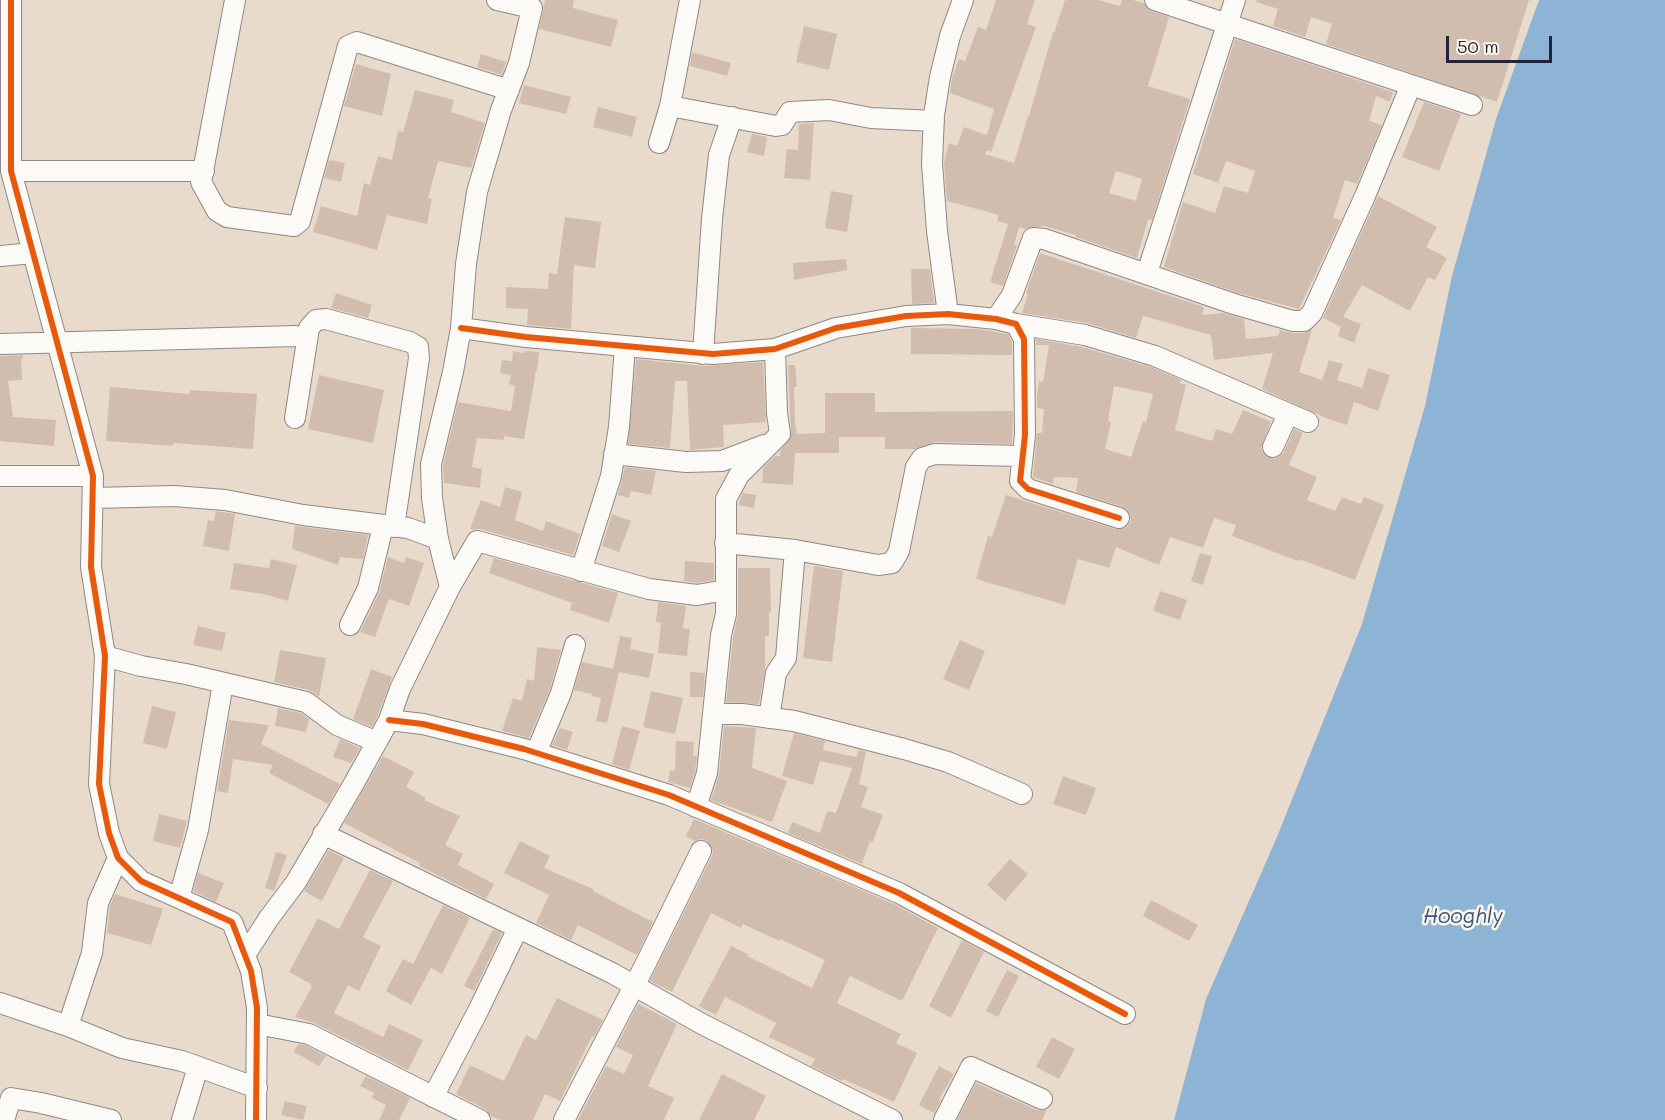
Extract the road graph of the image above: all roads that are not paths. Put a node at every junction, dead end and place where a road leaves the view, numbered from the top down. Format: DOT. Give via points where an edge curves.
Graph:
graph roads {
  1 [pos="11,0"];
  2 [pos="235,0"];
  3 [pos="496,0"];
  4 [pos="690,0"];
  5 [pos="963,0"];
  6 [pos="1155,0"];
  7 [pos="1235,0"];
  8 [pos="1226,23"];
  9 [pos="1411,86"];
  10 [pos="509,90"];
  11 [pos="1472,105"];
  12 [pos="670,106"];
  13 [pos="732,117"];
  14 [pos="934,121"];
  15 [pos="6,130"];
  16 [pos="658,143"];
  17 [pos="11,171"];
  18 [pos="204,171"];
  19 [pos="33,253"];
  20 [pos="0,256"];
  21 [pos="1147,273"];
  22 [pos="948,314"];
  23 [pos="996,319"];
  24 [pos="1016,324"];
  25 [pos="461,328"];
  26 [pos="296,336"];
  27 [pos="58,343"];
  28 [pos="0,345"];
  29 [pos="624,346"];
  30 [pos="775,349"];
  31 [pos="703,354"];
  32 [pos="1288,414"];
  33 [pos="295,418"];
  34 [pos="1308,423"];
  35 [pos="773,441"];
  36 [pos="1273,447"];
  37 [pos="614,453"];
  38 [pos="1022,456"];
  39 [pos="0,476"];
  40 [pos="93,476"];
  41 [pos="93,498"];
  42 [pos="1119,518"];
  43 [pos="389,526"];
  44 [pos="438,539"];
  45 [pos="725,543"];
  46 [pos="795,550"];
  47 [pos="581,571"];
  48 [pos="450,586"];
  49 [pos="726,590"];
  50 [pos="350,625"];
  51 [pos="575,645"];
  52 [pos="105,656"];
  53 [pos="223,683"];
  54 [pos="713,714"];
  55 [pos="768,718"];
  56 [pos="389,720"];
  57 [pos="377,742"];
  58 [pos="536,753"];
  59 [pos="1022,794"];
  60 [pos="696,807"];
  61 [pos="323,834"];
  62 [pos="701,851"];
  63 [pos="118,858"];
  64 [pos="179,898"];
  65 [pos="519,928"];
  66 [pos="245,955"];
  67 [pos="634,986"];
  68 [pos="0,1003"];
  69 [pos="1125,1014"];
  70 [pos="257,1024"];
  71 [pos="68,1026"];
  72 [pos="198,1067"];
  73 [pos="257,1088"];
  74 [pos="433,1097"];
  75 [pos="1042,1099"];
  76 [pos="69,1115"];
  77 [pos="4,1120"];
  78 [pos="111,1120"];
  79 [pos="182,1120"];
  80 [pos="256,1120"];
  81 [pos="480,1120"];
  82 [pos="564,1120"];
  83 [pos="892,1120"];
  84 [pos="944,1120"];
  1 -- 15 [label="street"];
  2 -- 18 [label="street"];
  3 -- 10 [label="street" via="532,8"];
  4 -- 12 [label="street"];
  5 -- 14 [label="street" via="940,76"];
  6 -- 8 [label="street"];
  7 -- 8 [label="street"];
  8 -- 9 [label="street"];
  8 -- 21 [label="street"];
  9 -- 11 [label="street"];
  9 -- 21 [label="street" via="1312,313 1304,321 1234,304"];
  10 -- 18 [label="street" via="357,42 348,46 300,221 294,226 227,217 217,211 201,182"];
  10 -- 25 [label="street" via="477,192"];
  12 -- 13 [label="street"];
  12 -- 16 [label="street"];
  13 -- 14 [label="street" via="782,125 790,112 829,110 871,118"];
  13 -- 31 [label="street" via="718,155"];
  14 -- 22 [label="street" via="937,231"];
  15 -- 17 [label="street"];
  17 -- 18 [label="street"];
  17 -- 19 [label="street"];
  19 -- 20 [label="street"];
  19 -- 27 [label="street"];
  21 -- 23 [label="street" via="1033,238 1012,295"];
  22 -- 23 [label="street"];
  22 -- 30 [label="street" via="906,316 836,328"];
  23 -- 24 [label="street"];
  24 -- 32 [label="street" via="1085,335 1155,356"];
  24 -- 38 [label="street" via="1024,339"];
  25 -- 29 [label="street"];
  25 -- 44 [label="street" via="431,464"];
  26 -- 27 [label="street"];
  27 -- 28 [label="street"];
  27 -- 40 [label="street"];
  29 -- 31 [label="street"];
  29 -- 37 [label="street"];
  30 -- 31 [label="street"];
  30 -- 35 [label="street" via="780,434"];
  32 -- 34 [label="street"];
  32 -- 36 [label="street"];
  33 -- 43 [label="street" via="309,328 316,321 326,319 418,347"];
  35 -- 37 [label="street" via="722,461 668,461"];
  35 -- 45 [label="street" via="739,475 726,499"];
  37 -- 47 [label="street"];
  38 -- 42 [label="street" via="1020,481 1028,489"];
  38 -- 46 [label="street" via="935,454 922,458 916,467 899,551 892,563 879,565"];
  39 -- 40 [label="street"];
  40 -- 41 [label="street"];
  41 -- 43 [label="street" via="174,496 225,500"];
  41 -- 52 [label="street" via="91,567"];
  43 -- 44 [label="street"];
  43 -- 50 [label="street" via="368,588"];
  44 -- 48 [label="street"];
  45 -- 46 [label="street"];
  45 -- 49 [label="street"];
  46 -- 55 [label="street" via="786,658 776,673"];
  47 -- 48 [label="street" via="477,541"];
  47 -- 49 [label="street" via="649,589 697,595"];
  48 -- 56 [label="street"];
  49 -- 54 [label="street"];
  51 -- 58 [label="street" via="561,693"];
  52 -- 53 [label="street"];
  52 -- 63 [label="street" via="99,784"];
  53 -- 57 [label="street" via="306,702 337,725"];
  53 -- 64 [label="street" via="198,830"];
  54 -- 55 [label="street"];
  54 -- 60 [label="street" via="707,773"];
  55 -- 59 [label="street" via="937,759"];
  56 -- 57 [label="street"];
  56 -- 58 [label="street" via="423,724"];
  57 -- 61 [label="street"];
  58 -- 60 [label="street"];
  60 -- 69 [label="street" via="899,892"];
  61 -- 65 [label="street"];
  61 -- 66 [label="street" via="296,882"];
  62 -- 67 [label="street"];
  63 -- 64 [label="street" via="141,881"];
  63 -- 71 [label="street" via="98,903 92,953"];
  64 -- 66 [label="street" via="232,922"];
  65 -- 67 [label="street"];
  65 -- 74 [label="street"];
  66 -- 70 [label="street" via="251,971"];
  67 -- 82 [label="street"];
  67 -- 83 [label="street"];
  68 -- 71 [label="street"];
  70 -- 73 [label="street"];
  70 -- 74 [label="street" via="309,1034"];
  71 -- 72 [label="street" via="122,1048"];
  72 -- 73 [label="street"];
  72 -- 79 [label="street"];
  73 -- 80 [label="street"];
  74 -- 81 [label="street"];
  75 -- 84 [label="street" via="971,1067"];
  76 -- 77 [label="street" via="11,1098"];
  76 -- 78 [label="street"];
}
